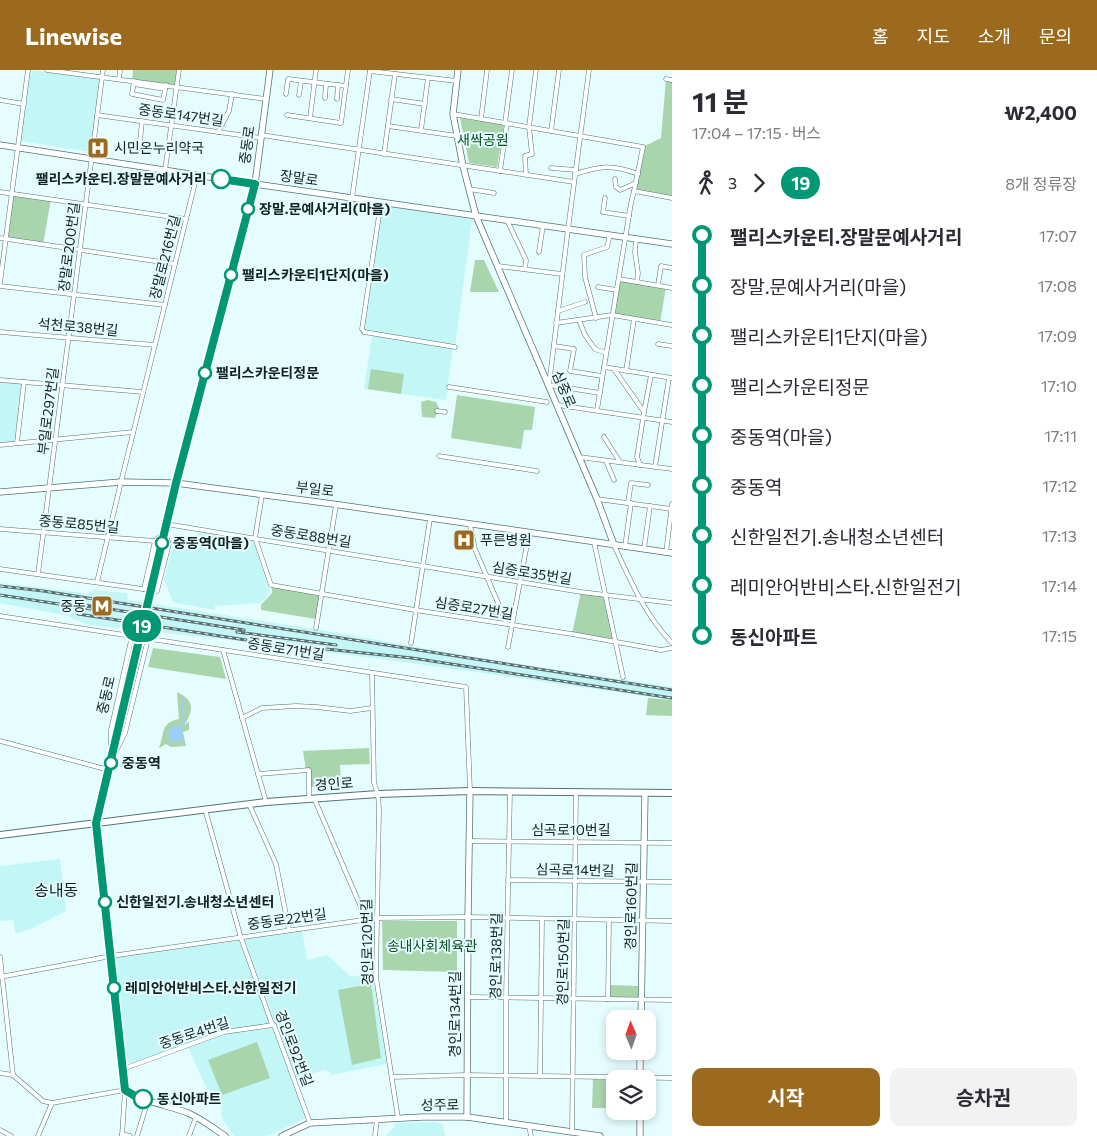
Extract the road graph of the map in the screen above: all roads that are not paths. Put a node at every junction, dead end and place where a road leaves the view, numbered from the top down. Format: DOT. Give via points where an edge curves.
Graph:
graph roads {
  1 [pos="28,70"];
  2 [pos="47,70"];
  3 [pos="103,70"];
  4 [pos="120,70"];
  5 [pos="179,70"];
  6 [pos="270,70"];
  7 [pos="316,70"];
  8 [pos="348,70"];
  9 [pos="370,70"];
  10 [pos="458,70"];
  11 [pos="487,70"];
  12 [pos="512,70"];
  13 [pos="536,70"];
  14 [pos="559,70"];
  15 [pos="588,70"];
  16 [pos="394,74"];
  17 [pos="102,77"];
  18 [pos="428,78"];
  19 [pos="118,79"];
  20 [pos="666,79"];
  21 [pos="672,80"];
  22 [pos="301,81"];
  23 [pos="457,81"];
  24 [pos="314,82"];
  25 [pos="134,83"];
  26 [pos="326,84"];
  27 [pos="338,85"];
  28 [pos="346,86"];
  29 [pos="166,87"];
  30 [pos="176,87"];
  31 [pos="232,94"];
  32 [pos="286,94"];
  33 [pos="299,95"];
  34 [pos="325,98"];
  35 [pos="266,99"];
  36 [pos="337,99"];
  37 [pos="0,100"];
  38 [pos="391,100"];
  39 [pos="24,104"];
  40 [pos="425,104"];
  41 [pos="453,114"];
  42 [pos="97,115"];
  43 [pos="287,115"];
  44 [pos="310,118"];
  45 [pos="481,119"];
  46 [pos="142,121"];
  47 [pos="506,123"];
  48 [pos="172,126"];
  49 [pos="388,126"];
  50 [pos="529,127"];
  51 [pos="421,130"];
  52 [pos="552,130"];
  53 [pos="218,132"];
  54 [pos="580,135"];
  55 [pos="457,136"];
  56 [pos="261,137"];
  57 [pos="140,141"];
  58 [pos="0,145"];
  59 [pos="18,148"];
  60 [pos="359,150"];
  61 [pos="384,154"];
  62 [pos="91,159"];
  63 [pos="462,166"];
  64 [pos="551,168"];
  65 [pos="165,170"];
  66 [pos="500,171"];
  67 [pos="575,172"];
  68 [pos="638,174"];
  69 [pos="197,175"];
  70 [pos="526,175"];
  71 [pos="615,179"];
  72 [pos="574,182"];
  73 [pos="255,184"];
  74 [pos="636,184"];
  75 [pos="469,190"];
  76 [pos="634,191"];
  77 [pos="0,192"];
  78 [pos="494,192"];
  79 [pos="12,194"];
  80 [pos="352,198"];
  81 [pos="605,198"];
  82 [pos="672,198"];
  83 [pos="380,202"];
  84 [pos="86,204"];
  85 [pos="476,216"];
  86 [pos="629,216"];
  87 [pos="186,219"];
  88 [pos="507,220"];
  89 [pos="543,225"];
  90 [pos="568,229"];
  91 [pos="610,235"];
  92 [pos="626,237"];
  93 [pos="0,238"];
  94 [pos="636,238"];
  95 [pos="6,239"];
  96 [pos="672,244"];
  97 [pos="80,250"];
  98 [pos="539,252"];
  99 [pos="175,264"];
  100 [pos="498,266"];
  101 [pos="672,268"];
  102 [pos="524,269"];
  103 [pos="562,274"];
  104 [pos="618,279"];
  105 [pos="637,282"];
  106 [pos="0,285"];
  107 [pos="658,285"];
  108 [pos="598,288"];
  109 [pos="672,288"];
  110 [pos="617,290"];
  111 [pos="74,294"];
  112 [pos="585,302"];
  113 [pos="165,305"];
  114 [pos="558,312"];
  115 [pos="612,316"];
  116 [pos="596,318"];
  117 [pos="634,319"];
  118 [pos="579,320"];
  119 [pos="556,323"];
  120 [pos="672,325"];
  121 [pos="0,332"];
  122 [pos="69,338"];
  123 [pos="658,344"];
  124 [pos="155,345"];
  125 [pos="554,346"];
  126 [pos="672,346"];
  127 [pos="455,347"];
  128 [pos="606,353"];
  129 [pos="604,367"];
  130 [pos="614,369"];
  131 [pos="626,371"];
  132 [pos="650,375"];
  133 [pos="602,376"];
  134 [pos="671,378"];
  135 [pos="0,380"];
  136 [pos="24,382"];
  137 [pos="549,385"];
  138 [pos="63,386"];
  139 [pos="449,387"];
  140 [pos="143,392"];
  141 [pos="600,392"];
  142 [pos="546,402"];
  143 [pos="558,405"];
  144 [pos="597,410"];
  145 [pos="437,411"];
  146 [pos="445,412"];
  147 [pos="644,412"];
  148 [pos="644,418"];
  149 [pos="663,421"];
  150 [pos="672,422"];
  151 [pos="133,432"];
  152 [pos="604,437"];
  153 [pos="56,439"];
  154 [pos="17,443"];
  155 [pos="0,445"];
  156 [pos="439,456"];
  157 [pos="579,457"];
  158 [pos="606,461"];
  159 [pos="620,462"];
  160 [pos="640,464"];
  161 [pos="655,467"];
  162 [pos="672,469"];
  163 [pos="537,471"];
  164 [pos="614,480"];
  165 [pos="121,482"];
  166 [pos="176,483"];
  167 [pos="648,485"];
  168 [pos="50,487"];
  169 [pos="0,492"];
  170 [pos="262,495"];
  171 [pos="597,499"];
  172 [pos="630,503"];
  173 [pos="336,504"];
  174 [pos="650,506"];
  175 [pos="672,507"];
  176 [pos="430,519"];
  177 [pos="166,524"];
  178 [pos="470,525"];
  179 [pos="0,528"];
  180 [pos="165,531"];
  181 [pos="44,532"];
  182 [pos="529,533"];
  183 [pos="108,537"];
  184 [pos="255,538"];
  185 [pos="159,542"];
  186 [pos="594,542"];
  187 [pos="614,545"];
  188 [pos="625,547"];
  189 [pos="644,549"];
  190 [pos="328,551"];
  191 [pos="669,553"];
  192 [pos="422,566"];
  193 [pos="0,569"];
  194 [pos="38,574"];
  195 [pos="487,577"];
  196 [pos="97,582"];
  197 [pos="520,582"];
  198 [pos="144,589"];
  199 [pos="322,594"];
  200 [pos="606,595"];
  201 [pos="639,598"];
  202 [pos="672,603"];
  203 [pos="416,610"];
  204 [pos="0,616"];
  205 [pos="510,625"];
  206 [pos="316,628"];
  207 [pos="132,636"];
  208 [pos="148,639"];
  209 [pos="616,642"];
  210 [pos="411,643"];
  211 [pos="672,643"];
  212 [pos="508,647"];
  213 [pos="672,648"];
  214 [pos="223,650"];
  215 [pos="372,673"];
  216 [pos="623,677"];
  217 [pos="372,708"];
  218 [pos="242,718"];
  219 [pos="0,740"];
  220 [pos="112,759"];
  221 [pos="109,770"];
  222 [pos="258,774"];
  223 [pos="470,791"];
  224 [pos="510,792"];
  225 [pos="576,793"];
  226 [pos="646,793"];
  227 [pos="672,793"];
  228 [pos="378,794"];
  229 [pos="312,798"];
  230 [pos="266,802"];
  231 [pos="249,804"];
  232 [pos="205,809"];
  233 [pos="96,823"];
  234 [pos="0,835"];
  235 [pos="469,841"];
  236 [pos="509,841"];
  237 [pos="576,841"];
  238 [pos="644,842"];
  239 [pos="672,843"];
  240 [pos="508,880"];
  241 [pos="575,881"];
  242 [pos="644,882"];
  243 [pos="672,882"];
  244 [pos="377,918"];
  245 [pos="468,918"];
  246 [pos="508,918"];
  247 [pos="366,919"];
  248 [pos="542,919"];
  249 [pos="575,920"];
  250 [pos="609,920"];
  251 [pos="643,921"];
  252 [pos="672,921"];
  253 [pos="290,930"];
  254 [pos="241,938"];
  255 [pos="111,956"];
  256 [pos="0,957"];
  257 [pos="1,976"];
  258 [pos="468,996"];
  259 [pos="506,997"];
  260 [pos="540,998"];
  261 [pos="574,998"];
  262 [pos="608,999"];
  263 [pos="641,999"];
  264 [pos="672,1000"];
  265 [pos="641,1010"];
  266 [pos="274,1026"];
  267 [pos="122,1069"];
  268 [pos="0,1073"];
  269 [pos="13,1075"];
  270 [pos="468,1075"];
  271 [pos="506,1076"];
  272 [pos="540,1076"];
  273 [pos="392,1077"];
  274 [pos="573,1077"];
  275 [pos="606,1077"];
  276 [pos="656,1078"];
  277 [pos="672,1078"];
  278 [pos="125,1090"];
  279 [pos="148,1100"];
  280 [pos="52,1103"];
  281 [pos="196,1117"];
  282 [pos="467,1117"];
  283 [pos="398,1118"];
  284 [pos="377,1119"];
  285 [pos="640,1120"];
  286 [pos="506,1122"];
  287 [pos="310,1123"];
  288 [pos="529,1126"];
  289 [pos="0,1130"];
  290 [pos="572,1132"];
  291 [pos="122,1135"];
  292 [pos="11,1136"];
  293 [pos="38,1136"];
  294 [pos="130,1136"];
  295 [pos="138,1136"];
  296 [pos="189,1136"];
  297 [pos="225,1136"];
  298 [pos="282,1136"];
  299 [pos="375,1136"];
  300 [pos="531,1136"];
  301 [pos="600,1136"];
  302 [pos="640,1136"];
  1 -- 39 [label="street"];
  2 -- 17 [label="street"];
  3 -- 17 [label="street, 장말로200번길"];
  4 -- 19 [label="street"];
  5 -- 30 [label="street"];
  6 -- 35 [label="street, 중동로"];
  7 -- 24 [label="street"];
  8 -- 28 [label="street"];
  9 -- 16 [label="street"];
  9 -- 60 [label="street"];
  10 -- 23 [label="street, 심중로"];
  11 -- 45 [label="street"];
  12 -- 47 [label="street"];
  13 -- 50 [label="street"];
  14 -- 52 [label="street"];
  15 -- 54 [label="street"];
  16 -- 18 [label="street"];
  16 -- 38 [label="street"];
  17 -- 19 [label="street"];
  17 -- 42 [label="street, 장말로200번길"];
  18 -- 23 [label="street"];
  18 -- 40 [label="street"];
  19 -- 25 [label="street"];
  20 -- 21 [label="street"];
  22 -- 24 [label="street"];
  22 -- 32 [label="street" via="288,79"];
  22 -- 33 [label="street"];
  23 -- 41 [label="street, 심중로"];
  24 -- 26 [label="street"];
  24 -- 44 [label="street"];
  25 -- 29 [label="street"];
  25 -- 29 [label="street" via="132,94 163,100"];
  26 -- 27 [label="street"];
  26 -- 34 [label="street"];
  27 -- 28 [label="street"];
  27 -- 36 [label="street"];
  28 -- 44 [label="street" via="341,122"];
  29 -- 30 [label="street"];
  30 -- 31 [label="street"];
  30 -- 48 [label="street"];
  31 -- 35 [label="street"];
  31 -- 53 [label="street" via="229,111"];
  35 -- 56 [label="street, 중동로"];
  37 -- 39 [label="street"];
  38 -- 40 [label="street"];
  38 -- 49 [label="street"];
  39 -- 59 [label="street"];
  40 -- 51 [label="street"];
  41 -- 45 [label="street"];
  41 -- 55 [label="street, 심중로"];
  42 -- 46 [label="street, 중동로147번길"];
  42 -- 62 [label="street, 장말로200번길"];
  43 -- 44 [label="street"];
  45 -- 47 [label="street"];
  46 -- 48 [label="street, 중동로147번길"];
  46 -- 57 [label="street"];
  47 -- 50 [label="street"];
  47 -- 66 [label="street"];
  48 -- 53 [label="street, 중동로147번길"];
  48 -- 65 [label="street"];
  49 -- 51 [label="street"];
  49 -- 61 [label="street"];
  50 -- 52 [label="street"];
  50 -- 70 [label="street" via="532,154 525,156"];
  51 -- 55 [label="street"];
  52 -- 54 [label="street"];
  53 -- 56 [label="street, 중동로147번길"];
  54 -- 67 [label="street"];
  54 -- 68 [label="street" via="643,146"];
  55 -- 63 [label="street, 심중로"];
  56 -- 60 [label="street, 중동로147번길"];
  56 -- 73 [label="street, 중동로"];
  58 -- 59 [label="street, 장말로"];
  59 -- 62 [label="street, 장말로"];
  59 -- 79 [label="street"];
  60 -- 61 [label="street, 중동로147번길"];
  60 -- 80 [label="street"];
  61 -- 63 [label="street, 중동로147번길"];
  62 -- 65 [label="street, 장말로"];
  62 -- 84 [label="street, 장말로200번길"];
  63 -- 66 [label="street, 중동로147번길"];
  63 -- 75 [label="street, 심중로"];
  64 -- 67 [label="street"];
  65 -- 69 [label="street, 장말로"];
  66 -- 70 [label="street, 중동로147번길"];
  67 -- 68 [label="street" via="607,167"];
  67 -- 72 [label="street"];
  68 -- 74 [label="street"];
  69 -- 73 [label="street, 장말로"];
  69 -- 87 [label="street, 장말로216번길"];
  70 -- 72 [label="street, 중동로147번길"];
  71 -- 74 [label="street" via="620,190"];
  72 -- 90 [label="street"];
  73 -- 80 [label="street, 장말로"];
  73 -- 166 [label="street, 중동로"];
  74 -- 76 [label="street"];
  75 -- 78 [label="street"];
  75 -- 85 [label="street, 심중로"];
  76 -- 82 [label="street"];
  76 -- 86 [label="street"];
  77 -- 79 [label="street"];
  79 -- 84 [label="street"];
  79 -- 95 [label="street"];
  80 -- 83 [label="street, 장말로"];
  81 -- 86 [label="street" via="603,212"];
  83 -- 85 [label="street, 장말로"];
  83 -- 127 [label="street" via="362,329 364,332"];
  84 -- 87 [label="street"];
  84 -- 97 [label="street, 장말로200번길"];
  85 -- 88 [label="street, 장말로"];
  85 -- 100 [label="street, 심중로"];
  86 -- 92 [label="street"];
  87 -- 99 [label="street, 장말로216번길"];
  88 -- 89 [label="street, 장말로"];
  88 -- 102 [label="street" via="526,260"];
  89 -- 90 [label="street, 장말로"];
  89 -- 98 [label="street"];
  90 -- 91 [label="street, 장말로"];
  90 -- 103 [label="street"];
  91 -- 92 [label="street, 장말로"];
  91 -- 116 [label="street" via="607,247 584,255 585,278"];
  92 -- 94 [label="street, 장말로"];
  92 -- 104 [label="street"];
  93 -- 95 [label="street"];
  94 -- 96 [label="street, 장말로"];
  94 -- 105 [label="street"];
  95 -- 97 [label="street"];
  95 -- 106 [label="street"];
  97 -- 99 [label="street"];
  97 -- 111 [label="street, 장말로200번길"];
  99 -- 113 [label="street, 장말로216번길"];
  100 -- 102 [label="street"];
  100 -- 137 [label="street, 심중로"];
  101 -- 107 [label="street" via="662,266"];
  102 -- 103 [label="street"];
  103 -- 114 [label="street"];
  104 -- 105 [label="street"];
  104 -- 110 [label="street"];
  105 -- 107 [label="street"];
  106 -- 111 [label="street"];
  107 -- 109 [label="street"];
  108 -- 110 [label="street"];
  110 -- 115 [label="street"];
  111 -- 113 [label="street"];
  111 -- 122 [label="street, 장말로200번길"];
  112 -- 114 [label="street"];
  113 -- 124 [label="street, 장말로216번길"];
  114 -- 119 [label="street"];
  115 -- 116 [label="street"];
  115 -- 117 [label="street"];
  115 -- 128 [label="street"];
  116 -- 118 [label="street"];
  117 -- 120 [label="street"];
  117 -- 131 [label="street"];
  118 -- 119 [label="street"];
  118 -- 128 [label="street" via="596,349"];
  119 -- 125 [label="street"];
  121 -- 122 [label="street, 석천로38번길"];
  122 -- 124 [label="street, 석천로38번길"];
  122 -- 138 [label="street, 부일로297번길"];
  123 -- 126 [label="street"];
  124 -- 140 [label="street, 장말로216번길"];
  125 -- 133 [label="street" via="574,349 570,371"];
  125 -- 137 [label="street"];
  128 -- 129 [label="street"];
  129 -- 130 [label="street"];
  129 -- 133 [label="street"];
  130 -- 131 [label="street"];
  130 -- 147 [label="street"];
  131 -- 132 [label="street"];
  132 -- 134 [label="street"];
  132 -- 147 [label="street"];
  133 -- 141 [label="street"];
  134 -- 149 [label="street"];
  135 -- 136 [label="street"];
  136 -- 138 [label="street"];
  136 -- 154 [label="street"];
  137 -- 141 [label="street"];
  137 -- 143 [label="street, 심중로"];
  138 -- 140 [label="street"];
  138 -- 153 [label="street, 부일로297번길"];
  139 -- 142 [label="street"];
  140 -- 151 [label="street, 장말로216번길"];
  141 -- 144 [label="street"];
  143 -- 144 [label="street"];
  143 -- 157 [label="street, 심중로"];
  144 -- 148 [label="street"];
  145 -- 146 [label="street"];
  147 -- 148 [label="street"];
  148 -- 149 [label="street"];
  148 -- 160 [label="street" via="637,457"];
  149 -- 150 [label="street"];
  149 -- 161 [label="street"];
  151 -- 153 [label="street"];
  151 -- 165 [label="street, 장말로216번길"];
  152 -- 159 [label="street"];
  153 -- 154 [label="street"];
  153 -- 168 [label="street, 부일로297번길"];
  154 -- 155 [label="street"];
  156 -- 163 [label="street"];
  157 -- 158 [label="street"];
  157 -- 171 [label="street, 심중로"];
  158 -- 159 [label="street"];
  158 -- 164 [label="street"];
  159 -- 160 [label="street"];
  160 -- 161 [label="street"];
  161 -- 162 [label="street"];
  165 -- 166 [label="street, 부일로"];
  165 -- 168 [label="street, 부일로"];
  165 -- 183 [label="street, 장말로216번길"];
  166 -- 170 [label="street, 부일로"];
  166 -- 177 [label="street, 중동로"];
  167 -- 172 [label="street" via="631,483"];
  168 -- 169 [label="street, 부일로"];
  168 -- 181 [label="street, 부일로297번길"];
  170 -- 173 [label="street, 부일로"];
  170 -- 184 [label="street"];
  171 -- 172 [label="street"];
  171 -- 187 [label="street, 심중로"];
  172 -- 174 [label="street"];
  172 -- 188 [label="street"];
  173 -- 176 [label="street, 부일로"];
  173 -- 190 [label="street"];
  174 -- 175 [label="street"];
  174 -- 189 [label="street"];
  175 -- 191 [label="street"];
  176 -- 178 [label="street, 부일로"];
  176 -- 192 [label="street"];
  177 -- 180 [label="street, 중동로"];
  177 -- 184 [label="street, 중동로88번길"];
  178 -- 182 [label="street, 부일로"];
  178 -- 195 [label="street" via="475,549"];
  179 -- 181 [label="street, 중동로85번길"];
  180 -- 185 [label="street, 중동로"];
  180 -- 198 [label="street" via="169,544 157,591"];
  181 -- 183 [label="street, 중동로85번길"];
  181 -- 194 [label="street, 부일로297번길"];
  182 -- 186 [label="street, 부일로"];
  182 -- 197 [label="street"];
  183 -- 185 [label="street, 중동로85번길"];
  183 -- 196 [label="street, 장말로216번길"];
  184 -- 190 [label="street, 중동로88번길"];
  184 -- 199 [label="street, 심중로27번길" via="272,586"];
  185 -- 198 [label="street"];
  185 -- 220 [label="street, 중동로, bridge"];
  186 -- 187 [label="street, 부일로"];
  186 -- 200 [label="street"];
  187 -- 188 [label="street, 부일로"];
  187 -- 201 [label="street, 심중로"];
  188 -- 189 [label="street, 부일로"];
  189 -- 191 [label="street, 부일로"];
  190 -- 192 [label="street, 중동로88번길"];
  190 -- 199 [label="street"];
  192 -- 195 [label="street, 심중로35번길"];
  192 -- 203 [label="street"];
  193 -- 194 [label="street"];
  194 -- 196 [label="street"];
  195 -- 197 [label="street, 심중로35번길"];
  195 -- 205 [label="street"];
  196 -- 198 [label="street"];
  197 -- 200 [label="street, 심중로35번길"];
  197 -- 205 [label="street"];
  199 -- 203 [label="street, 심중로27번길"];
  199 -- 206 [label="street"];
  200 -- 201 [label="street, 심중로35번길"];
  200 -- 209 [label="street"];
  201 -- 202 [label="street"];
  201 -- 211 [label="street, 심중로"];
  203 -- 205 [label="street, 심중로27번길"];
  203 -- 210 [label="street"];
  204 -- 207 [label="street, 중동로71번길"];
  205 -- 209 [label="street, 심중로27번길"];
  205 -- 212 [label="street"];
  207 -- 208 [label="street, 중동로71번길"];
  207 -- 220 [label="street, 중동로" via="111,730"];
  208 -- 214 [label="street, 중동로71번길"];
  208 -- 220 [label="street, 중동로" via="125,734"];
  209 -- 213 [label="street, 심중로27번길" via="661,650"];
  209 -- 216 [label="street"];
  214 -- 215 [label="street, 중동로71번길"];
  214 -- 218 [label="street"];
  215 -- 217 [label="street, 경인로120번길"];
  215 -- 223 [label="street, 중동로71번길" via="466,687"];
  217 -- 218 [label="street" via="350,711 288,706 262,708"];
  217 -- 228 [label="street, 경인로120번길" via="374,783"];
  218 -- 222 [label="street"];
  219 -- 221 [label="street"];
  220 -- 221 [label="street, 중동로"];
  221 -- 233 [label="street, 중동로"];
  222 -- 229 [label="street" via="309,770"];
  222 -- 230 [label="street"];
  223 -- 224 [label="main road, 경인로"];
  223 -- 228 [label="main road, 경인로"];
  223 -- 235 [label="street, 경인로134번길"];
  224 -- 225 [label="main road, 경인로"];
  224 -- 236 [label="street, 경인로138번길"];
  225 -- 226 [label="main road, 경인로"];
  225 -- 237 [label="street, 경인로150번길"];
  226 -- 227 [label="main road, 경인로"];
  226 -- 238 [label="street, 경인로160번길"];
  228 -- 229 [label="main road, 경인로"];
  228 -- 244 [label="street, 경인로120번길"];
  229 -- 230 [label="main road, 경인로"];
  229 -- 247 [label="street"];
  230 -- 231 [label="main road, 경인로"];
  231 -- 232 [label="main road, 경인로"];
  231 -- 253 [label="street" via="276,864"];
  232 -- 233 [label="main road, 경인로"];
  232 -- 254 [label="street, 경인로92번길"];
  233 -- 234 [label="main road, 경인로"];
  233 -- 255 [label="street, 중동로"];
  235 -- 236 [label="street, 심곡로10번길"];
  235 -- 245 [label="street, 경인로134번길"];
  236 -- 237 [label="street, 심곡로10번길"];
  236 -- 240 [label="street, 경인로138번길"];
  237 -- 238 [label="street, 심곡로10번길"];
  237 -- 241 [label="street, 경인로150번길"];
  238 -- 239 [label="street, 심곡로10번길"];
  238 -- 242 [label="street, 경인로160번길"];
  240 -- 241 [label="street, 심곡로14번길"];
  240 -- 246 [label="street, 경인로138번길"];
  241 -- 242 [label="street, 심곡로14번길"];
  241 -- 249 [label="street, 경인로150번길"];
  242 -- 243 [label="street, 심곡로14번길"];
  242 -- 251 [label="street, 경인로160번길"];
  244 -- 245 [label="street, 중동로22번길"];
  244 -- 247 [label="street, 중동로22번길"];
  244 -- 273 [label="street, 경인로120번길" via="376,977"];
  245 -- 246 [label="street, 중동로22번길"];
  245 -- 258 [label="street, 경인로134번길"];
  246 -- 248 [label="street, 중동로22번길"];
  246 -- 259 [label="street, 경인로138번길"];
  247 -- 253 [label="street, 중동로22번길"];
  248 -- 249 [label="street, 중동로22번길"];
  248 -- 260 [label="street"];
  249 -- 250 [label="street, 중동로22번길"];
  249 -- 261 [label="street, 경인로150번길"];
  250 -- 251 [label="street, 중동로22번길"];
  250 -- 262 [label="street"];
  251 -- 252 [label="street, 중동로22번길"];
  251 -- 263 [label="street, 경인로160번길"];
  253 -- 254 [label="street, 중동로22번길"];
  254 -- 255 [label="street, 중동로22번길"];
  254 -- 266 [label="street, 경인로92번길"];
  255 -- 257 [label="street, 중동로22번길"];
  255 -- 267 [label="street, 중동로"];
  256 -- 257 [label="street"];
  257 -- 269 [label="street"];
  258 -- 259 [label="street"];
  258 -- 270 [label="street, 경인로134번길"];
  259 -- 260 [label="street"];
  259 -- 271 [label="street, 경인로138번길"];
  260 -- 261 [label="street"];
  260 -- 272 [label="street"];
  261 -- 262 [label="street"];
  261 -- 274 [label="street, 경인로150번길"];
  262 -- 263 [label="street"];
  263 -- 264 [label="street"];
  263 -- 265 [label="street, 경인로160번길"];
  266 -- 267 [label="street, 중동로4번길" via="224,1032"];
  266 -- 287 [label="street, 경인로92번길"];
  267 -- 278 [label="street, 중동로"];
  268 -- 269 [label="street"];
  269 -- 280 [label="street" via="43,1102"];
  270 -- 271 [label="street"];
  270 -- 273 [label="street"];
  270 -- 282 [label="street, 경인로134번길"];
  271 -- 272 [label="street"];
  271 -- 286 [label="street, 경인로138번길"];
  272 -- 274 [label="street"];
  273 -- 283 [label="street, 경인로120번길"];
  274 -- 275 [label="street"];
  274 -- 290 [label="street, 경인로150번길"];
  276 -- 277 [label="street"];
  278 -- 279 [label="street"];
  278 -- 280 [label="street"];
  278 -- 291 [label="street"];
  279 -- 281 [label="street"];
  279 -- 295 [label="street"];
  280 -- 293 [label="street"];
  281 -- 296 [label="street"];
  281 -- 297 [label="street"];
  282 -- 283 [label="street, 성주로"];
  282 -- 286 [label="street, 성주로"];
  283 -- 284 [label="street, 성주로"];
  284 -- 287 [label="street, 성주로"];
  284 -- 299 [label="street"];
  285 -- 302 [label="street"];
  286 -- 288 [label="street, 성주로"];
  287 -- 298 [label="street, 성주로"];
  288 -- 290 [label="street, 성주로"];
  288 -- 300 [label="street"];
  289 -- 292 [label="street"];
  290 -- 301 [label="street, 성주로"];
  291 -- 294 [label="street"];
}
